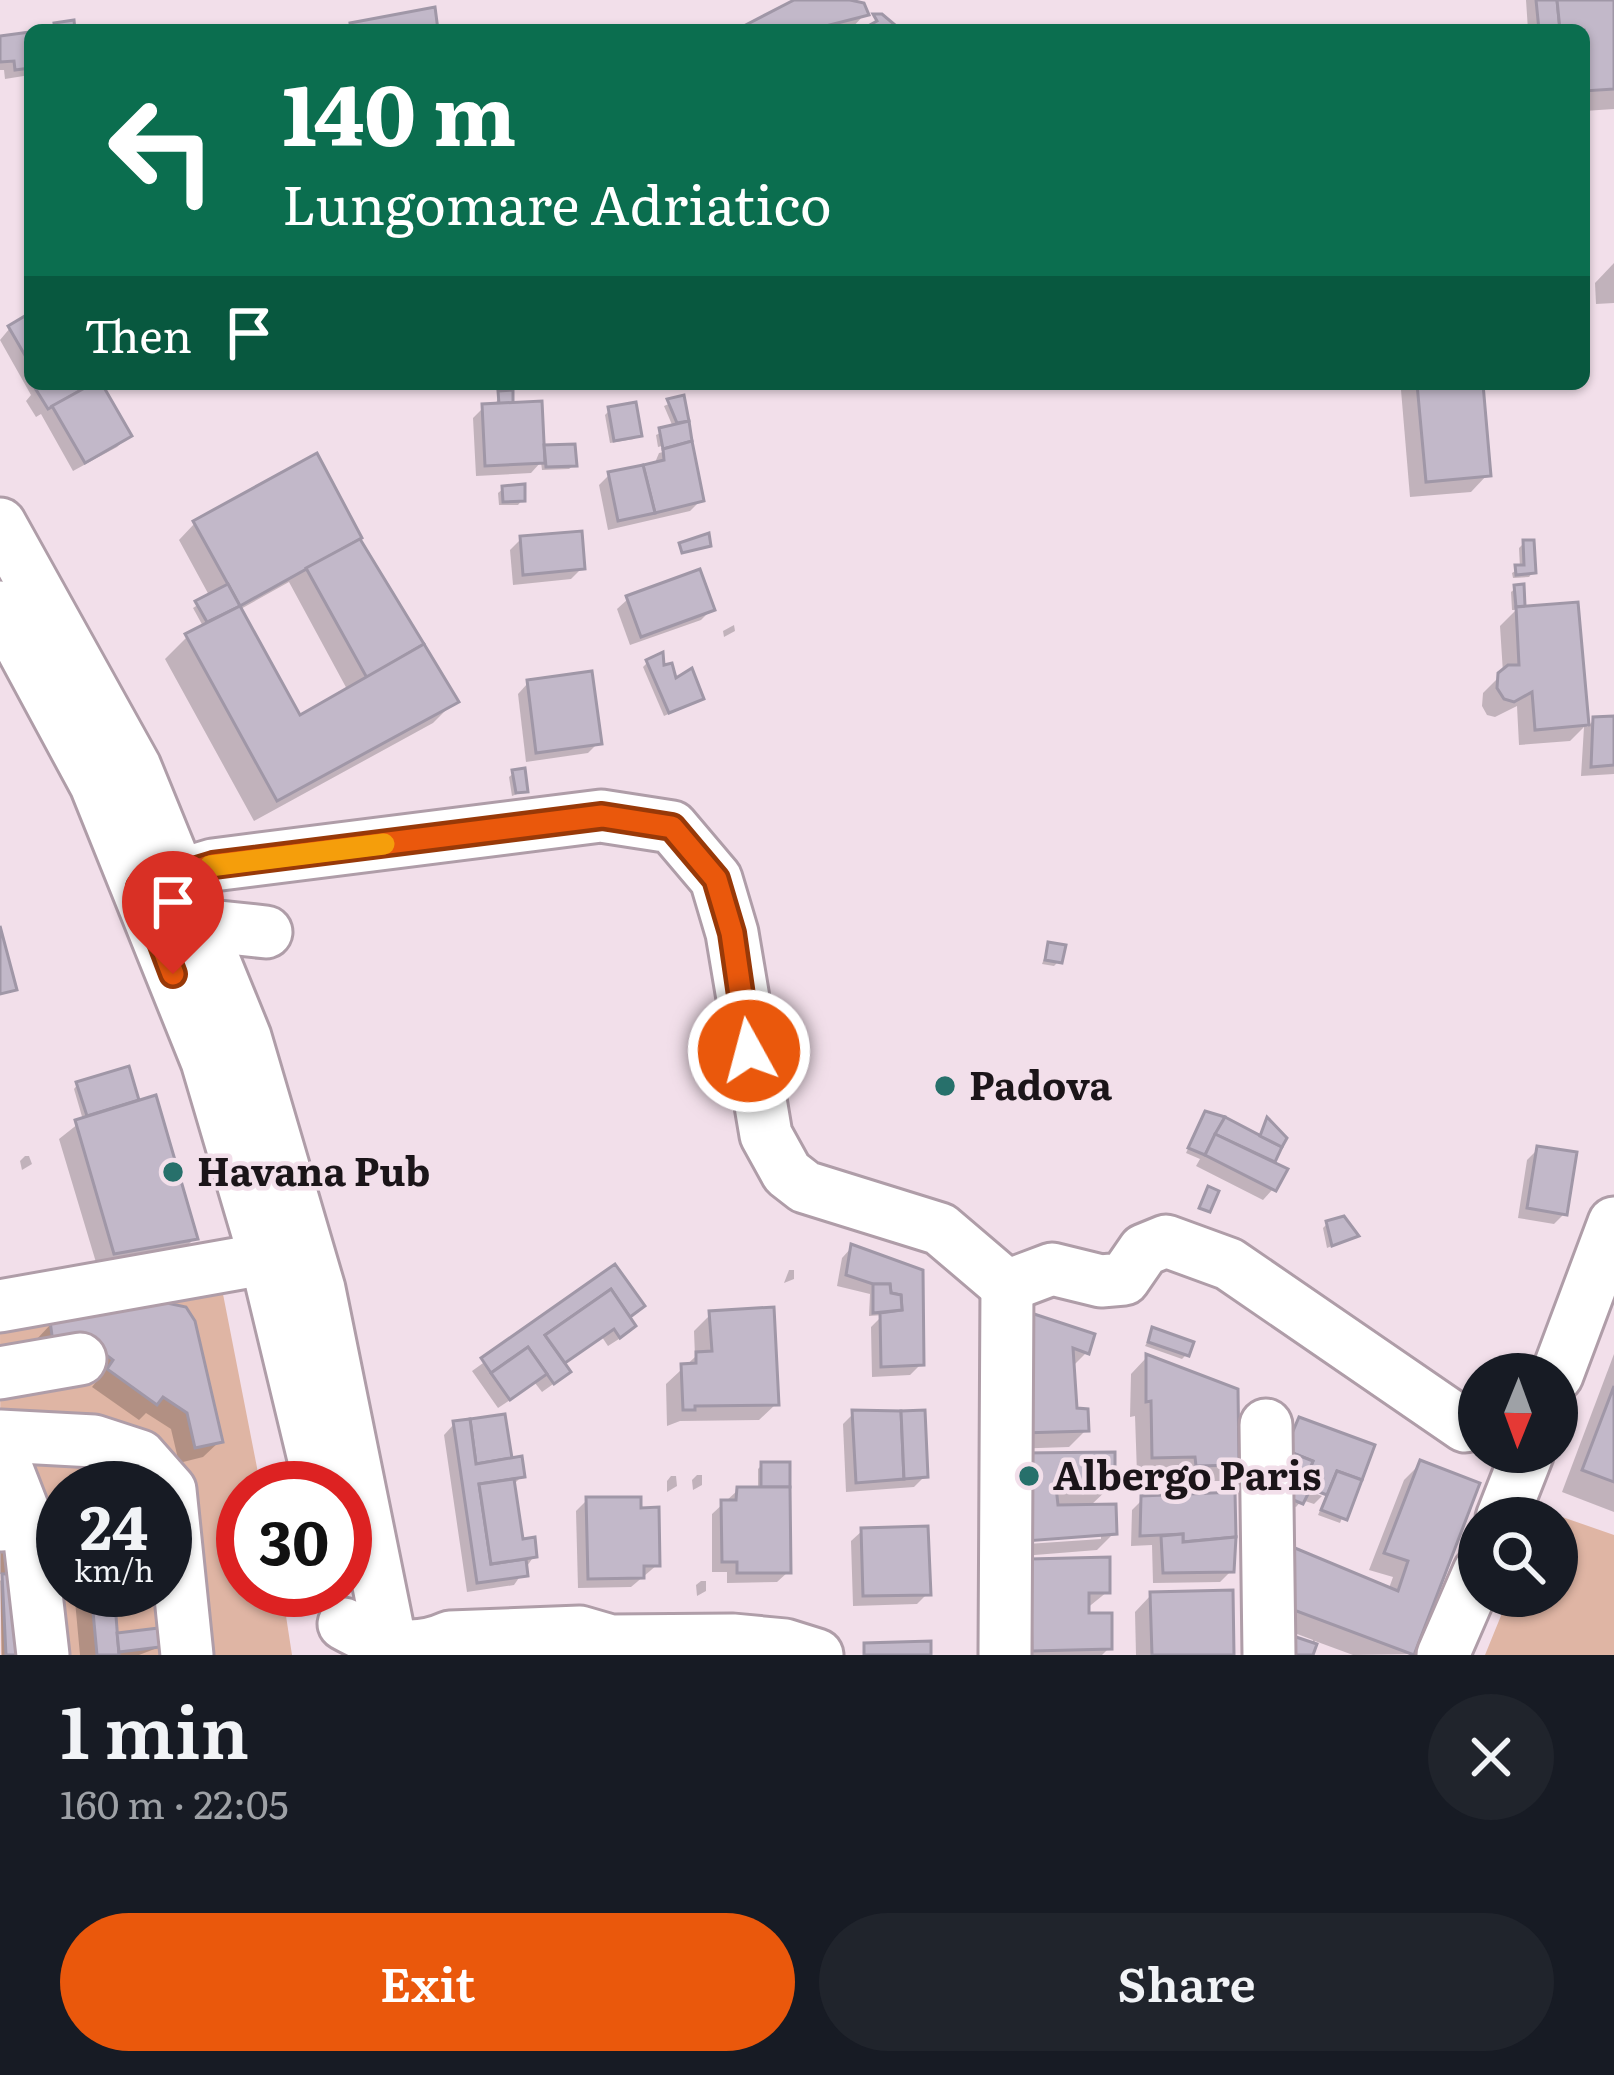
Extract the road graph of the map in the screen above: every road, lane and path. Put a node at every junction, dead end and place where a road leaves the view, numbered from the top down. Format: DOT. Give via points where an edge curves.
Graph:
graph roads {
  1 [pos="0,524"];
  2 [pos="0,607"];
  3 [pos="159,880"];
  4 [pos="200,926"];
  5 [pos="266,932"];
  6 [pos="1614,1223"];
  7 [pos="289,1258"];
  8 [pos="1007,1286"];
  9 [pos="0,1306"];
  10 [pos="1565,1353"];
  11 [pos="80,1359"];
  12 [pos="0,1373"];
  13 [pos="1458,1421"];
  14 [pos="1266,1425"];
  15 [pos="0,1436"];
  16 [pos="0,1451"];
  17 [pos="318,1461"];
  18 [pos="14,1524"];
  19 [pos="1459,1617"];
  20 [pos="364,1635"];
  21 [pos="43,1655"];
  22 [pos="188,1655"];
  23 [pos="818,1655"];
  24 [pos="1005,1655"];
  25 [pos="1269,1655"];
  26 [pos="1443,1655"];
  1 -- 3 [label="street" via="135,767"];
  2 -- 3 [label="street" via="96,785"];
  3 -- 4 [label="street"];
  3 -- 7 [label="street" via="207,1061"];
  3 -- 8 [label="street" via="213,865 602,816 672,827 716,879 766,1135 787,1173 805,1186 940,1229"];
  4 -- 5 [label="street"];
  4 -- 7 [label="street" via="245,1037"];
  6 -- 10 [label="street"];
  7 -- 9 [label="street"];
  7 -- 17 [label="street"];
  7 -- 20 [label="street"];
  8 -- 13 [label="street" via="1052,1269 1124,1279 1144,1250 1166,1241 1229,1264"];
  8 -- 24 [label="street"];
  11 -- 12 [label="street"];
  14 -- 25 [label="street"];
  15 -- 22 [label="street" via="94,1441 140,1456 170,1490"];
  16 -- 18 [label="street"];
  18 -- 21 [label="street"];
  19 -- 26 [label="street"];
  20 -- 23 [label="street" via="440,1644 450,1637 580,1632 610,1641 768,1643"];
}
